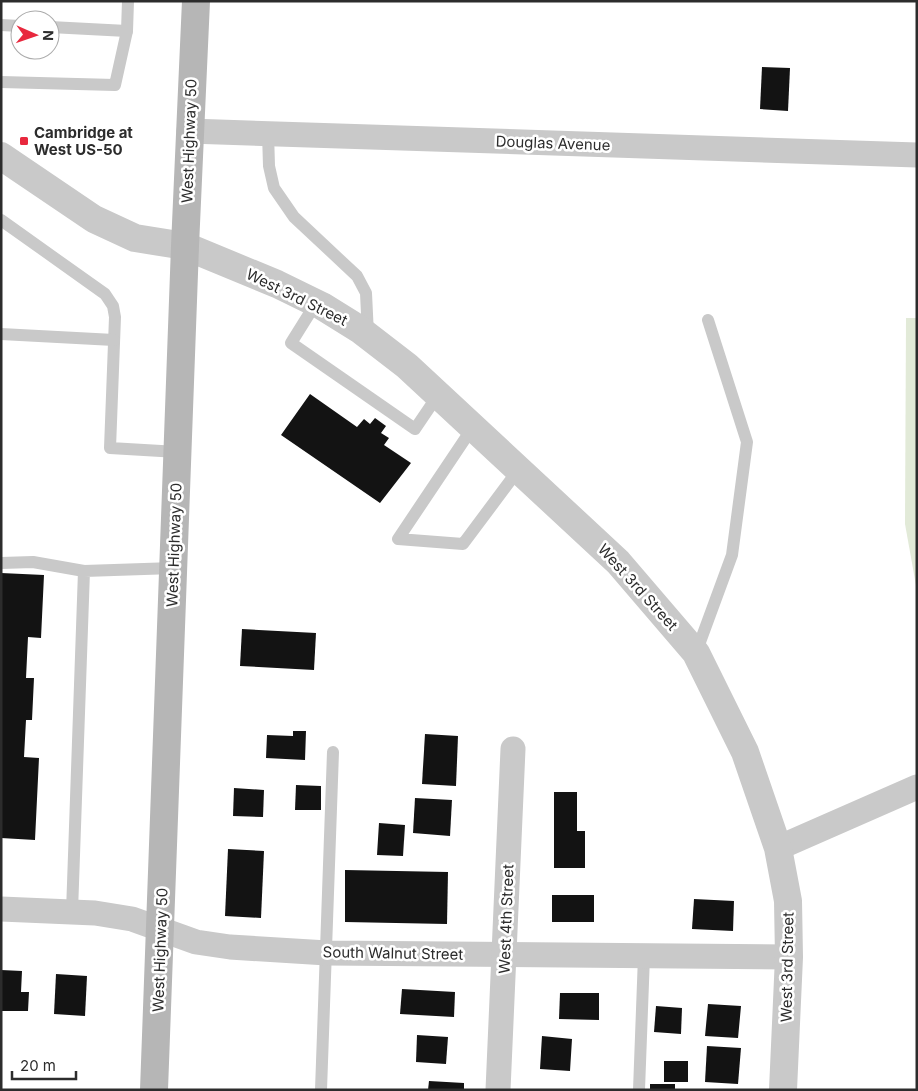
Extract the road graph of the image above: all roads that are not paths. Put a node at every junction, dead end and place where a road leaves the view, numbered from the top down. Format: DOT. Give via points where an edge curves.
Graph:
graph roads {
  1 [pos="128,1"];
  2 [pos="196,1"];
  3 [pos="60,28"];
  4 [pos="127,31"];
  5 [pos="1,82"];
  6 [pos="189,131"];
  7 [pos="268,133"];
  8 [pos="917,155"];
  9 [pos="1,156"];
  10 [pos="1,220"];
  11 [pos="185,246"];
  12 [pos="316,303"];
  13 [pos="708,320"];
  14 [pos="1,334"];
  15 [pos="368,336"];
  16 [pos="114,340"];
  17 [pos="438,394"];
  18 [pos="473,427"];
  19 [pos="178,452"];
  20 [pos="519,469"];
  21 [pos="1,562"];
  22 [pos="174,568"];
  23 [pos="84,571"];
  24 [pos="696,653"];
  25 [pos="513,749"];
  26 [pos="333,752"];
  27 [pos="917,787"];
  28 [pos="778,848"];
  29 [pos="1,909"];
  30 [pos="72,912"];
  31 [pos="161,929"];
  32 [pos="327,953"];
  33 [pos="505,955"];
  34 [pos="644,956"];
  35 [pos="789,957"];
  36 [pos="154,1090"];
  37 [pos="321,1090"];
  38 [pos="498,1090"];
  39 [pos="639,1090"];
  40 [pos="783,1090"];
  1 -- 4 [label="lane"];
  2 -- 6 [label="main road, West Highway 50"];
  3 -- 4 [label="lane"];
  4 -- 5 [label="lane" via="115,85"];
  6 -- 7 [label="street, Douglas Avenue"];
  6 -- 11 [label="main road, West Highway 50"];
  7 -- 8 [label="street, Douglas Avenue"];
  7 -- 15 [label="lane" via="269,166 274,188 294,218 357,276 366,293"];
  9 -- 11 [label="street, West 3rd Street" via="94,219 136,238"];
  10 -- 16 [label="lane" via="104,294 113,306"];
  11 -- 12 [label="street, West 3rd Street"];
  11 -- 19 [label="main road, West Highway 50"];
  12 -- 15 [label="street, West 3rd Street"];
  12 -- 17 [label="lane" via="291,343 415,429"];
  13 -- 24 [label="lane" via="747,442 732,555"];
  14 -- 16 [label="lane"];
  15 -- 17 [label="street, West 3rd Street"];
  16 -- 19 [label="lane" via="110,448"];
  17 -- 18 [label="street, West 3rd Street"];
  18 -- 20 [label="street, West 3rd Street"];
  18 -- 20 [label="lane" via="398,540 463,544"];
  19 -- 22 [label="main road, West Highway 50"];
  20 -- 24 [label="street, West 3rd Street" via="618,562"];
  21 -- 23 [label="lane" via="33,562"];
  22 -- 23 [label="lane"];
  22 -- 31 [label="main road, West Highway 50"];
  23 -- 30 [label="lane"];
  24 -- 28 [label="street, West 3rd Street" via="745,752"];
  25 -- 33 [label="street, West 4th Street"];
  26 -- 32 [label="lane"];
  27 -- 28 [label="street"];
  28 -- 35 [label="street, West 3rd Street" via="788,901"];
  29 -- 30 [label="street, South Walnut Street"];
  30 -- 31 [label="street, South Walnut Street" via="132,919"];
  31 -- 32 [label="street, South Walnut Street" via="196,942 230,947"];
  31 -- 36 [label="main road, West Highway 50"];
  32 -- 33 [label="street, South Walnut Street"];
  32 -- 37 [label="lane"];
  33 -- 34 [label="street, South Walnut Street"];
  33 -- 38 [label="street, West 4th Street"];
  34 -- 35 [label="street, South Walnut Street"];
  34 -- 39 [label="lane"];
  35 -- 40 [label="street, West 3rd Street"];
}
